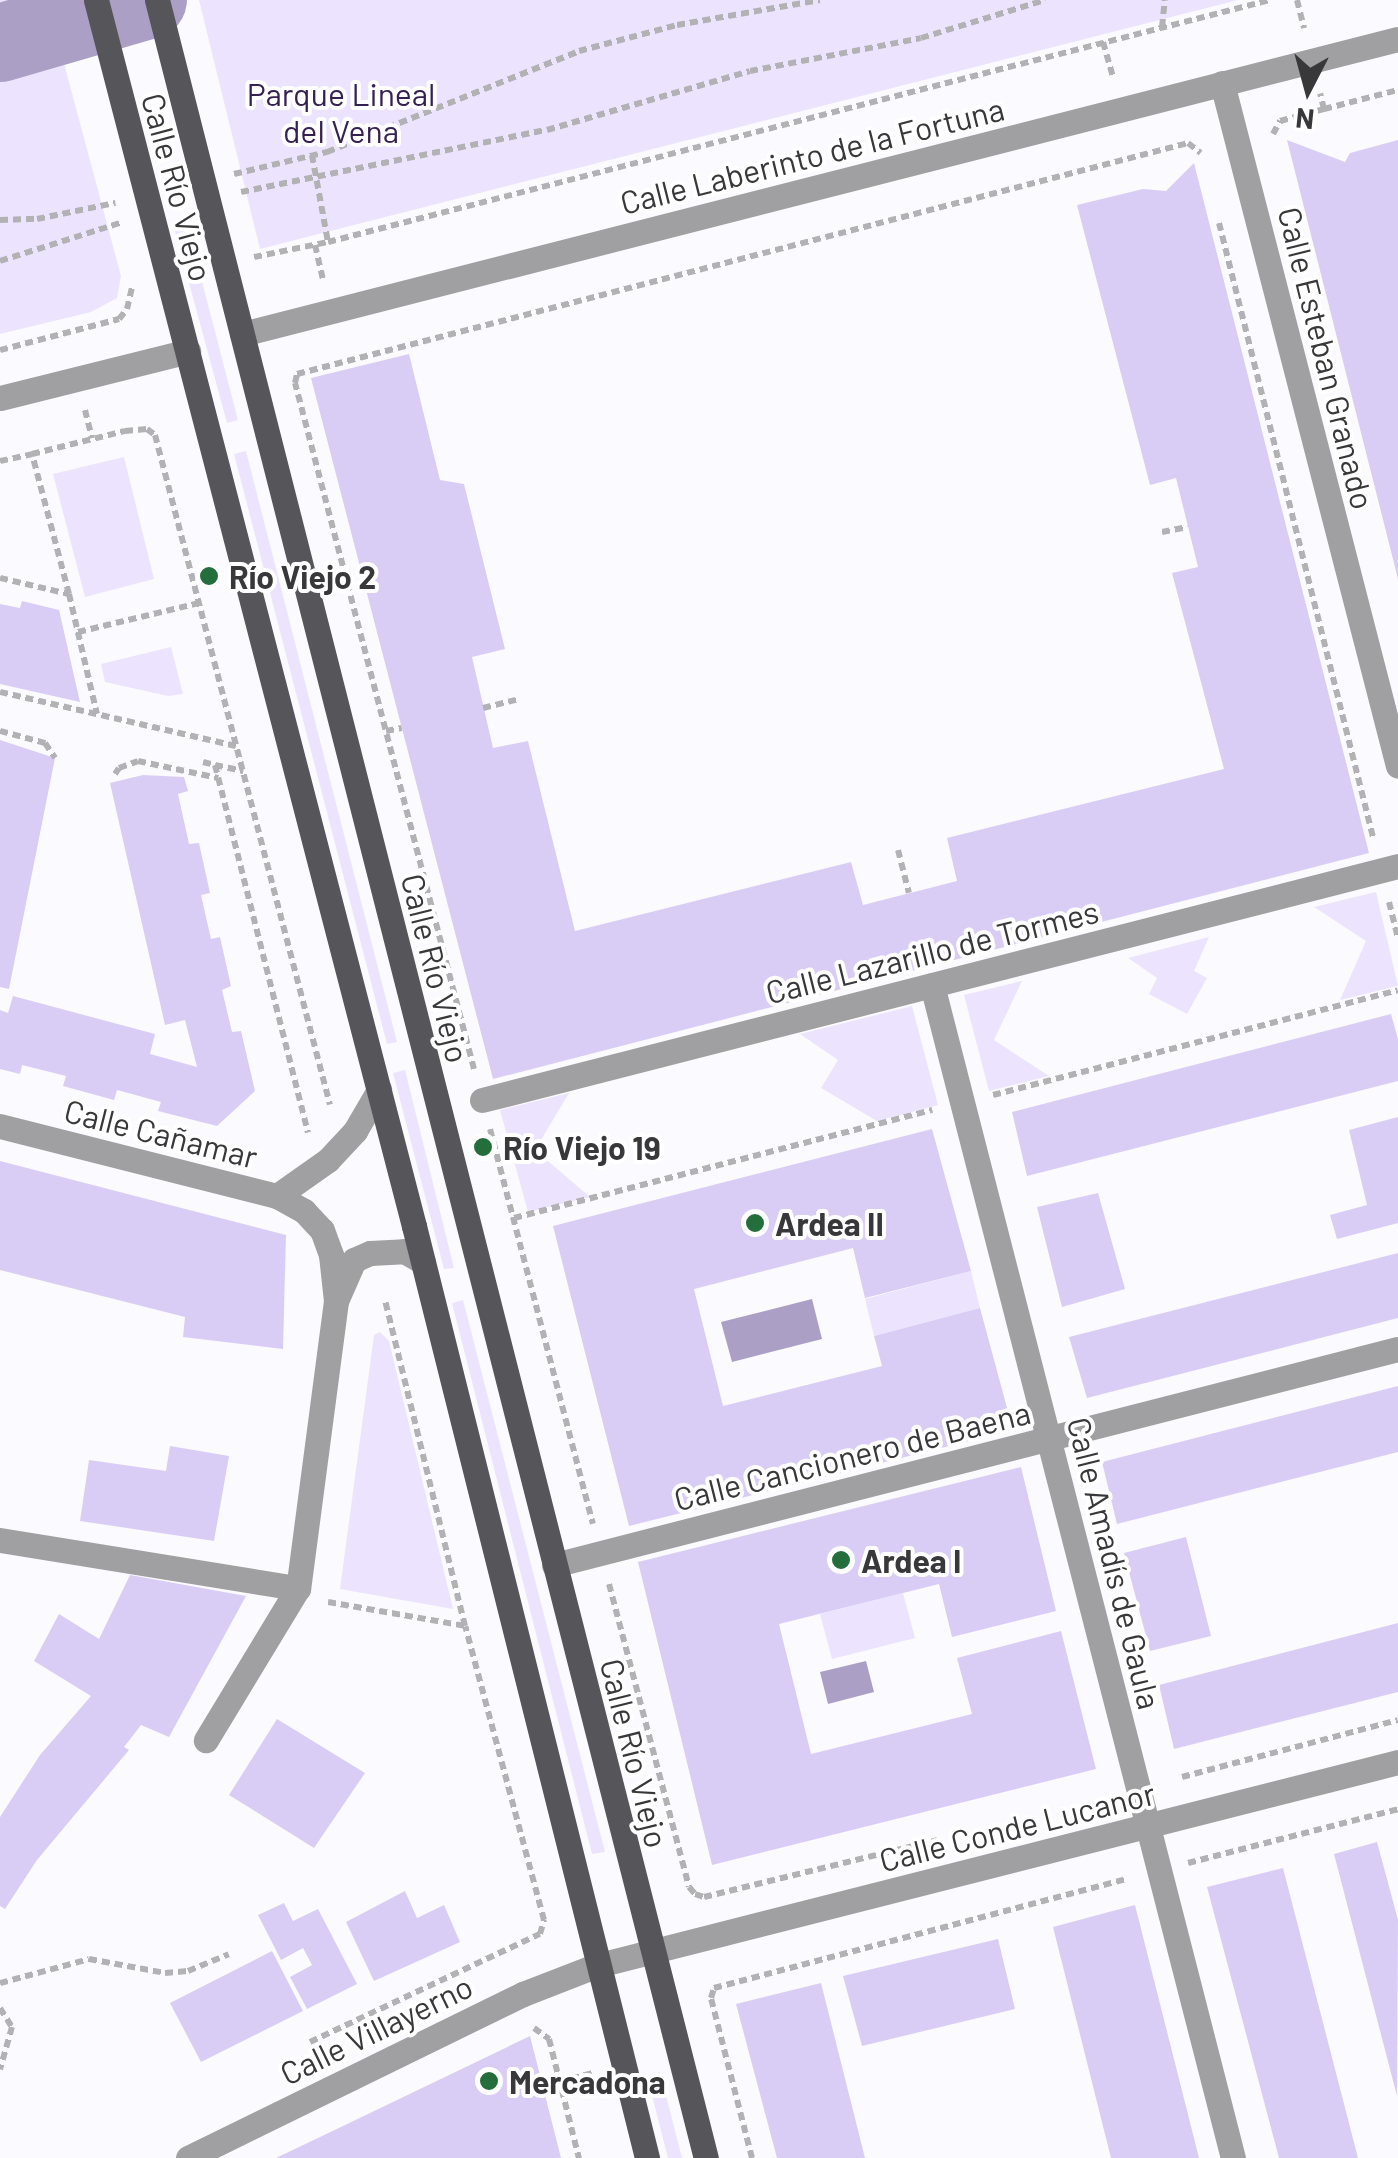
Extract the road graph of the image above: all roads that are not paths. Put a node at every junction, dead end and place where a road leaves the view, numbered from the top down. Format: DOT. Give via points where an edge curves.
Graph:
graph roads {
  1 [pos="96,0"];
  2 [pos="157,0"];
  3 [pos="1398,40"];
  4 [pos="1222,83"];
  5 [pos="242,334"];
  6 [pos="188,351"];
  7 [pos="0,398"];
  8 [pos="1398,766"];
  9 [pos="1390,868"];
  10 [pos="932,985"];
  11 [pos="378,1090"];
  12 [pos="482,1100"];
  13 [pos="0,1126"];
  14 [pos="277,1196"];
  15 [pos="423,1262"];
  16 [pos="336,1301"];
  17 [pos="1398,1349"];
  18 [pos="1050,1438"];
  19 [pos="0,1540"];
  20 [pos="554,1565"];
  21 [pos="298,1588"];
  22 [pos="206,1740"];
  23 [pos="1398,1762"];
  24 [pos="1148,1826"];
  25 [pos="652,1952"];
  26 [pos="595,1966"];
  27 [pos="188,2158"];
  28 [pos="647,2158"];
  29 [pos="706,2158"];
  30 [pos="1233,2158"];
  1 -- 6 [label="main road, Calle Río Viejo"];
  2 -- 5 [label="main road, Calle Río Viejo"];
  3 -- 4 [label="street, Calle Laberinto de la Fortuna"];
  4 -- 5 [label="street, Calle Laberinto de la Fortuna"];
  4 -- 8 [label="street, Calle Esteban Granado"];
  5 -- 20 [label="main road, Calle Río Viejo"];
  6 -- 7 [label="street"];
  6 -- 11 [label="main road, Calle Río Viejo"];
  9 -- 10 [label="street, Calle Lazarillo de Tormes"];
  10 -- 12 [label="street, Calle Lazarillo de Tormes"];
  10 -- 18 [label="street, Calle Amadís de Gaula"];
  11 -- 14 [label="street, Calle Cañamar" via="356,1132"];
  11 -- 15 [label="main road, Calle Río Viejo"];
  13 -- 14 [label="street, Calle Cañamar"];
  14 -- 16 [label="street" via="304,1210 322,1230"];
  15 -- 16 [label="street" via="388,1248 354,1260"];
  15 -- 26 [label="main road, Calle Río Viejo"];
  16 -- 21 [label="street"];
  17 -- 18 [label="street, Calle Cancionero de Baena"];
  18 -- 20 [label="street, Calle Cancionero de Baena"];
  18 -- 24 [label="street, Calle Amadís de Gaula"];
  19 -- 21 [label="street"];
  20 -- 25 [label="main road, Calle Río Viejo"];
  21 -- 22 [label="street"];
  23 -- 24 [label="street, Calle Conde Lucanor"];
  24 -- 25 [label="street, Calle Conde Lucanor"];
  24 -- 30 [label="street, Calle Amadís de Gaula"];
  25 -- 26 [label="street"];
  25 -- 29 [label="main road, Calle Río Viejo"];
  26 -- 27 [label="street, Calle Villayerno" via="544,1984"];
  26 -- 28 [label="main road, Calle Río Viejo"];
}
